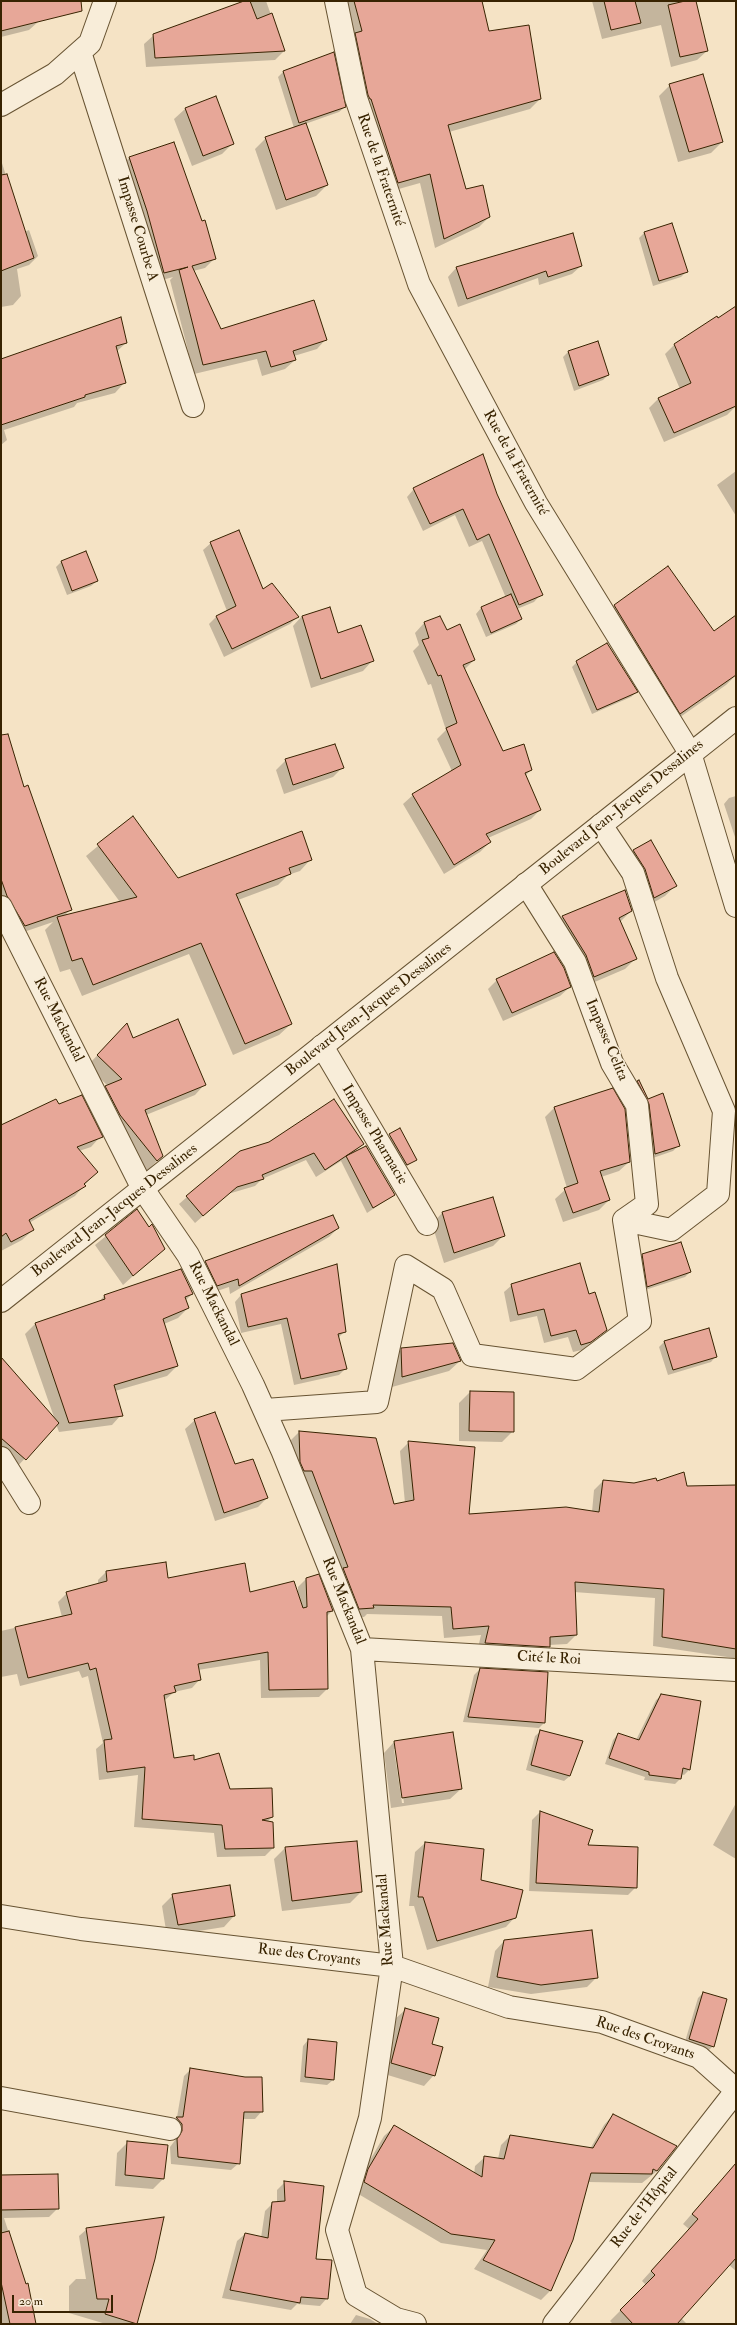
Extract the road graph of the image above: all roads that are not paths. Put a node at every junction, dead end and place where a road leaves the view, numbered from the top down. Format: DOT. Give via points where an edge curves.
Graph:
graph roads {
  1 [pos="105,1"];
  2 [pos="336,1"];
  3 [pos="80,52"];
  4 [pos="1,105"];
  5 [pos="193,406"];
  6 [pos="736,718"];
  7 [pos="690,752"];
  8 [pos="601,825"];
  9 [pos="526,884"];
  10 [pos="736,906"];
  11 [pos="1,907"];
  12 [pos="322,1046"];
  13 [pos="143,1188"];
  14 [pos="624,1220"];
  15 [pos="427,1224"];
  16 [pos="1,1301"];
  17 [pos="264,1410"];
  18 [pos="1,1458"];
  19 [pos="29,1503"];
  20 [pos="362,1649"];
  21 [pos="736,1670"];
  22 [pos="1,1916"];
  23 [pos="392,1966"];
  24 [pos="736,2091"];
  25 [pos="1,2098"];
  26 [pos="170,2129"];
  27 [pos="415,2324"];
  28 [pos="554,2324"];
  1 -- 3 [label="street" via="90,43"];
  2 -- 7 [label="street, Rue de la Fraternité" via="356,98 419,284 536,503"];
  3 -- 4 [label="street" via="55,74"];
  3 -- 5 [label="street, Impasse Courbe A"];
  6 -- 7 [label="street, Boulevard Jean-Jacques Dessalines"];
  7 -- 8 [label="street, Boulevard Jean-Jacques Dessalines"];
  7 -- 10 [label="street, Rue de la Fraternité"];
  8 -- 9 [label="street, Boulevard Jean-Jacques Dessalines"];
  8 -- 14 [label="street" via="633,873 667,978 724,1111 718,1194 671,1230"];
  9 -- 12 [label="street, Boulevard Jean-Jacques Dessalines"];
  9 -- 14 [label="street, Impasse Celita" via="575,962 612,1063 637,1106 647,1204"];
  11 -- 13 [label="street, Rue Mackandal"];
  12 -- 13 [label="street, Boulevard Jean-Jacques Dessalines"];
  12 -- 15 [label="street, Impasse Pharmacie"];
  13 -- 16 [label="street, Boulevard Jean-Jacques Dessalines"];
  13 -- 17 [label="street, Rue Mackandal" via="188,1255"];
  14 -- 17 [label="street" via="640,1321 576,1369 472,1355 443,1289 406,1266 377,1402"];
  17 -- 20 [label="street, Rue Mackandal"];
  18 -- 19 [label="street"];
  20 -- 21 [label="street, Cité le Roi"];
  20 -- 23 [label="street, Rue Mackandal"];
  22 -- 23 [label="street, Rue des Croyants" via="80,1929"];
  23 -- 24 [label="street, Rue des Croyants" via="509,2007 610,2025 699,2057"];
  23 -- 27 [label="street, Rue Mackandal" via="370,2118 337,2230 356,2295 396,2319"];
  24 -- 28 [label="street, Rue de l'Hôpital"];
  25 -- 26 [label="street"];
}
